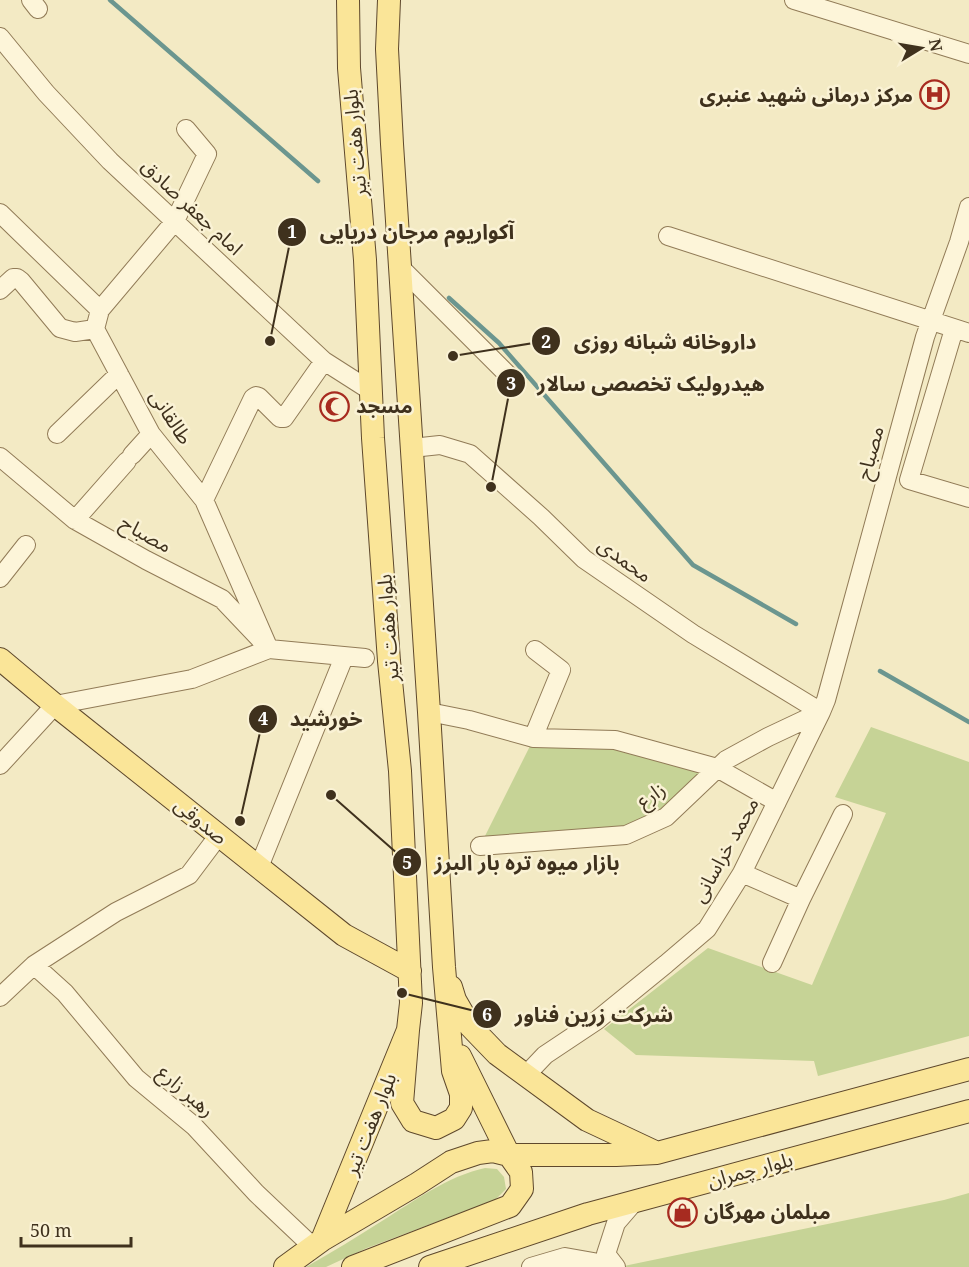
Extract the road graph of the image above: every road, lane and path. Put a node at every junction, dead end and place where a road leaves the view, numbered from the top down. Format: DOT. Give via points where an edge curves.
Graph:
graph roads {
  1 [pos="348,0"];
  2 [pos="389,0"];
  3 [pos="794,0"];
  4 [pos="3,47"];
  5 [pos="969,54"];
  6 [pos="186,129"];
  7 [pos="969,207"];
  8 [pos="0,213"];
  9 [pos="175,222"];
  10 [pos="668,236"];
  11 [pos="365,260"];
  12 [pos="400,264"];
  13 [pos="0,290"];
  14 [pos="402,303"];
  15 [pos="367,304"];
  16 [pos="100,310"];
  17 [pos="930,321"];
  18 [pos="95,329"];
  19 [pos="962,331"];
  20 [pos="324,361"];
  21 [pos="119,374"];
  22 [pos="514,381"];
  23 [pos="371,390"];
  24 [pos="57,434"];
  25 [pos="151,434"];
  26 [pos="412,448"];
  27 [pos="0,457"];
  28 [pos="969,498"];
  29 [pos="204,500"];
  30 [pos="75,520"];
  31 [pos="26,545"];
  32 [pos="0,578"];
  33 [pos="269,649"];
  34 [pos="535,650"];
  35 [pos="344,657"];
  36 [pos="365,658"];
  37 [pos="0,659"];
  38 [pos="55,705"];
  39 [pos="429,712"];
  40 [pos="821,712"];
  41 [pos="533,738"];
  42 [pos="0,765"];
  43 [pos="717,768"];
  44 [pos="777,802"];
  45 [pos="843,814"];
  46 [pos="219,835"];
  47 [pos="480,846"];
  48 [pos="259,867"];
  49 [pos="742,873"];
  50 [pos="801,899"];
  51 [pos="772,963"];
  52 [pos="34,965"];
  53 [pos="444,967"];
  54 [pos="410,971"];
  55 [pos="0,997"];
  56 [pos="408,1030"];
  57 [pos="450,1036"];
  58 [pos="969,1069"];
  59 [pos="526,1075"];
  60 [pos="969,1111"];
  61 [pos="657,1153"];
  62 [pos="509,1155"];
  63 [pos="635,1202"];
  64 [pos="317,1243"];
  65 [pos="605,1263"];
  66 [pos="285,1267"];
  67 [pos="353,1267"];
  68 [pos="430,1267"];
  69 [pos="531,1267"];
  1 -- 11 [label="main road, بلوار هفت تیر" via="349,68"];
  2 -- 12 [label="main road, بلوار هفت تیر" via="387,49"];
  3 -- 5 [label="street"];
  4 -- 9 [label="street, امام جعفر صادق" via="110,161"];
  6 -- 9 [label="street" via="207,154"];
  7 -- 17 [label="street, مصباح"];
  8 -- 16 [label="street"];
  9 -- 16 [label="street"];
  9 -- 20 [label="street, امام جعفر صادق"];
  10 -- 17 [label="street"];
  11 -- 12 [label="main road" via="374,270"];
  11 -- 15 [label="main road, بلوار هفت تیر"];
  12 -- 14 [label="main road, بلوار هفت تیر"];
  12 -- 22 [label="street"];
  13 -- 18 [label="street" via="17,278 60,328 75,332"];
  14 -- 15 [label="main road" via="384,289 374,293"];
  14 -- 26 [label="main road, بلوار هفت تیر"];
  15 -- 23 [label="main road, بلوار هفت تیر"];
  16 -- 18 [label="street"];
  17 -- 19 [label="street"];
  17 -- 40 [label="street, مصباح"];
  18 -- 21 [label="street, طالقانی"];
  19 -- 28 [label="street" via="909,480"];
  20 -- 23 [label="street, امام جعفر صادق"];
  20 -- 29 [label="street" via="284,418 259,397 253,398"];
  21 -- 24 [label="street"];
  21 -- 25 [label="street, طالقانی"];
  23 -- 54 [label="main road, بلوار هفت تیر" via="400,771"];
  25 -- 29 [label="street, طالقانی"];
  25 -- 30 [label="street"];
  26 -- 39 [label="main road, بلوار هفت تیر"];
  26 -- 40 [label="street, محمدی" via="440,445 470,454 584,559 693,634"];
  27 -- 30 [label="street, مصباح"];
  29 -- 33 [label="street, طالقانی"];
  30 -- 33 [label="street, مصباح" via="222,599"];
  31 -- 32 [label="street"];
  33 -- 35 [label="street"];
  33 -- 38 [label="street" via="192,680"];
  34 -- 41 [label="street" via="561,670"];
  35 -- 36 [label="street"];
  35 -- 48 [label="street"];
  37 -- 38 [label="main road, صدوقی"];
  38 -- 42 [label="street"];
  38 -- 46 [label="main road, صدوقی"];
  39 -- 41 [label="street"];
  39 -- 53 [label="main road, بلوار هفت تیر"];
  40 -- 43 [label="street, زارع" via="768,737"];
  40 -- 44 [label="street, محمد خراسانی"];
  41 -- 43 [label="street" via="615,740"];
  43 -- 44 [label="street"];
  43 -- 47 [label="street, زارع" via="666,817 626,835"];
  44 -- 49 [label="street, محمد خراسانی"];
  45 -- 50 [label="street"];
  46 -- 48 [label="main road, صدوقی"];
  46 -- 52 [label="street" via="189,875 116,912"];
  48 -- 54 [label="main road, صدوقی" via="344,934"];
  49 -- 50 [label="street"];
  49 -- 59 [label="street, محمد خراسانی" via="707,929 596,1021 545,1054"];
  50 -- 51 [label="street"];
  52 -- 55 [label="street"];
  52 -- 64 [label="street, رهبر زارع" via="65,993 136,1078 194,1126 256,1193"];
  53 -- 57 [label="main road, بلوار هفت تیر"];
  53 -- 59 [label="main road, بلوار هفت تیر" via="455,1000 470,1026 497,1054"];
  54 -- 56 [label="main road, بلوار هفت تیر"];
  56 -- 57 [label="main road, بلوار هفت تیر" via="402,1103 413,1121 436,1128 454,1119 461,1108"];
  56 -- 64 [label="main road, بلوار هفت تیر"];
  57 -- 62 [label="main road"];
  58 -- 61 [label="main road, بلوار چمران"];
  59 -- 61 [label="main road, بلوار هفت تیر" via="587,1120"];
  60 -- 63 [label="main road, بلوار چمران"];
  61 -- 62 [label="main road, بلوار چمران"];
  62 -- 64 [label="main road, بلوار چمران" via="493,1151 451,1162"];
  62 -- 67 [label="main road" via="521,1172 522,1190 510,1206"];
  63 -- 65 [label="street" via="616,1223"];
  63 -- 68 [label="main road, بلوار چمران"];
  64 -- 66 [label="main road"];
  65 -- 69 [label="street" via="565,1257"];
}
